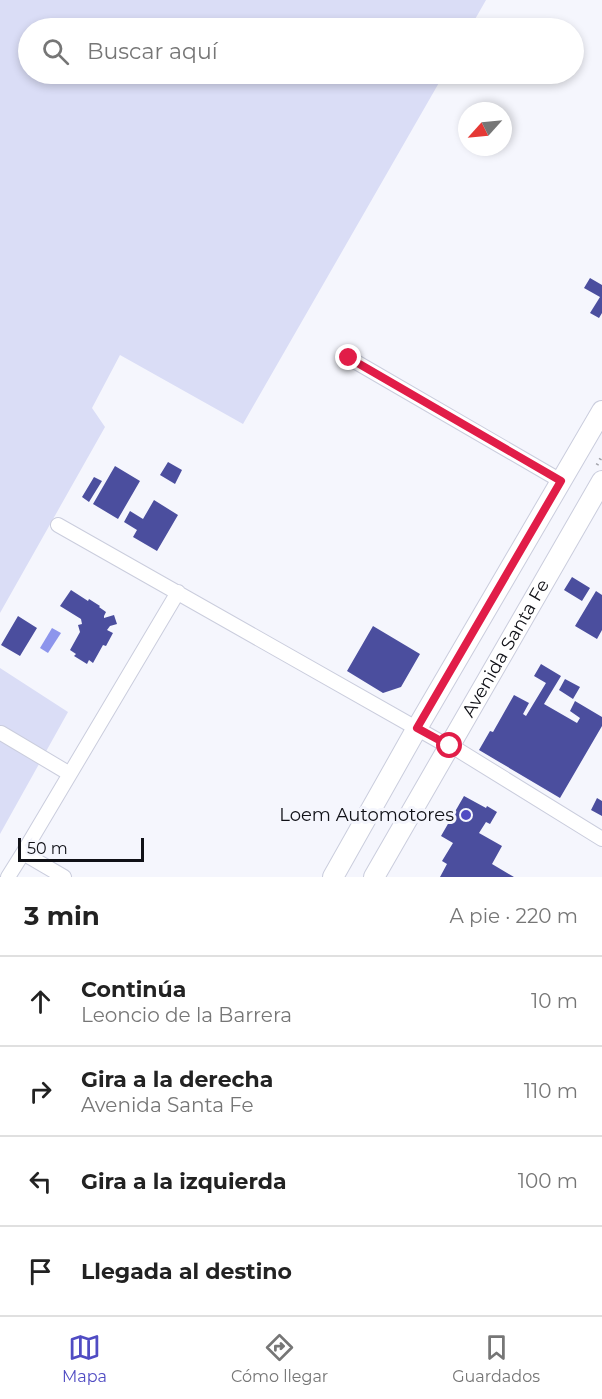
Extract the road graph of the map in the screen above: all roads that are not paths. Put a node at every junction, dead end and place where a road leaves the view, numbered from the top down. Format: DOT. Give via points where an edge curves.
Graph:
graph roads {
  1 [pos="349,358"];
  2 [pos="602,411"];
  3 [pos="561,481"];
  4 [pos="601,487"];
  5 [pos="58,525"];
  6 [pos="178,592"];
  7 [pos="417,728"];
  8 [pos="1,733"];
  9 [pos="450,746"];
  10 [pos="70,774"];
  11 [pos="602,839"];
  12 [pos="22,853"];
  13 [pos="8,877"];
  14 [pos="64,877"];
  15 [pos="333,877"];
  16 [pos="374,877"];
  1 -- 3 [label="street"];
  2 -- 3 [label="main road, Avenida Santa Fe"];
  3 -- 7 [label="main road, Avenida Santa Fe"];
  4 -- 9 [label="main road, Avenida Santa Fe"];
  5 -- 6 [label="street"];
  6 -- 7 [label="street"];
  6 -- 10 [label="street"];
  7 -- 9 [label="street"];
  7 -- 15 [label="main road, Avenida Santa Fe"];
  8 -- 10 [label="street"];
  9 -- 11 [label="street"];
  9 -- 16 [label="main road, Avenida Santa Fe"];
  10 -- 12 [label="street"];
  12 -- 13 [label="street"];
  12 -- 14 [label="street"];
}
